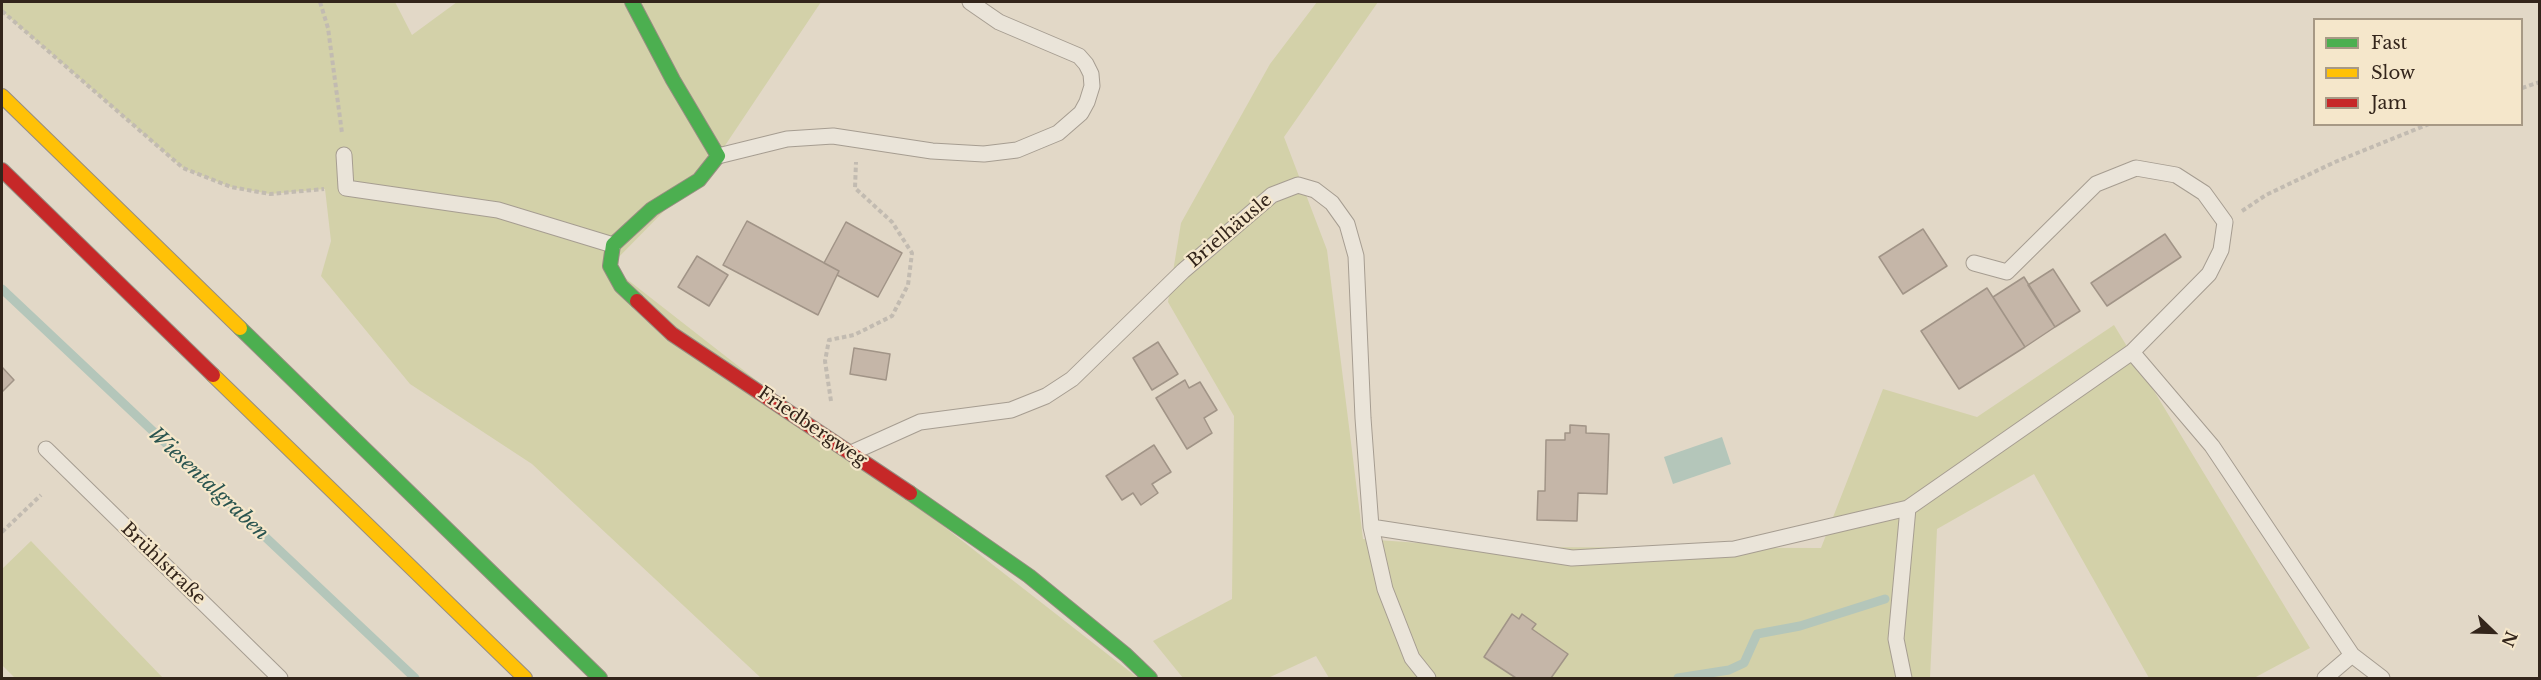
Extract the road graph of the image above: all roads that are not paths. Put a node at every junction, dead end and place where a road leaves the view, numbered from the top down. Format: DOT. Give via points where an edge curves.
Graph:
graph roads {
  1 [pos="632,2"];
  2 [pos="970,2"];
  3 [pos="2,96"];
  4 [pos="344,155"];
  5 [pos="718,156"];
  6 [pos="2,171"];
  7 [pos="613,245"];
  8 [pos="1974,263"];
  9 [pos="2132,352"];
  10 [pos="46,449"];
  11 [pos="851,453"];
  12 [pos="1908,507"];
  13 [pos="1371,527"];
  14 [pos="2352,655"];
  15 [pos="280,678"];
  16 [pos="525,678"];
  17 [pos="600,678"];
  18 [pos="1150,678"];
  19 [pos="1428,678"];
  20 [pos="1904,678"];
  21 [pos="2325,678"];
  22 [pos="2382,678"];
  1 -- 5 [label="main road"];
  2 -- 5 [label="lane" via="999,22 1079,56 1091,74 1092,86 1081,113 1058,133 1002,153 958,153 833,136 787,139"];
  3 -- 17 [label="main road"];
  4 -- 7 [label="lane" via="346,188 498,210"];
  5 -- 7 [label="main road" via="699,180 652,209"];
  6 -- 16 [label="main road"];
  7 -- 11 [label="main road, Friedbergweg" via="610,266 621,286 672,334"];
  8 -- 9 [label="lane" via="2007,272 2096,184 2136,168 2176,175 2204,193 2225,222 2221,250 2209,274"];
  9 -- 12 [label="lane"];
  9 -- 14 [label="lane" via="2212,446"];
  10 -- 15 [label="lane, Brühlstraße"];
  11 -- 13 [label="lane, Brielhäusle" via="920,422 1011,410 1046,396 1072,379 1249,213 1272,195 1298,185 1315,190 1332,203 1347,225 1356,256"];
  11 -- 18 [label="main road, Friedbergweg" via="1029,576"];
  12 -- 13 [label="lane" via="1734,549 1572,558"];
  12 -- 20 [label="lane" via="1896,639"];
  13 -- 19 [label="lane" via="1385,589 1412,658"];
  14 -- 21 [label="lane"];
  14 -- 22 [label="lane"];
}
